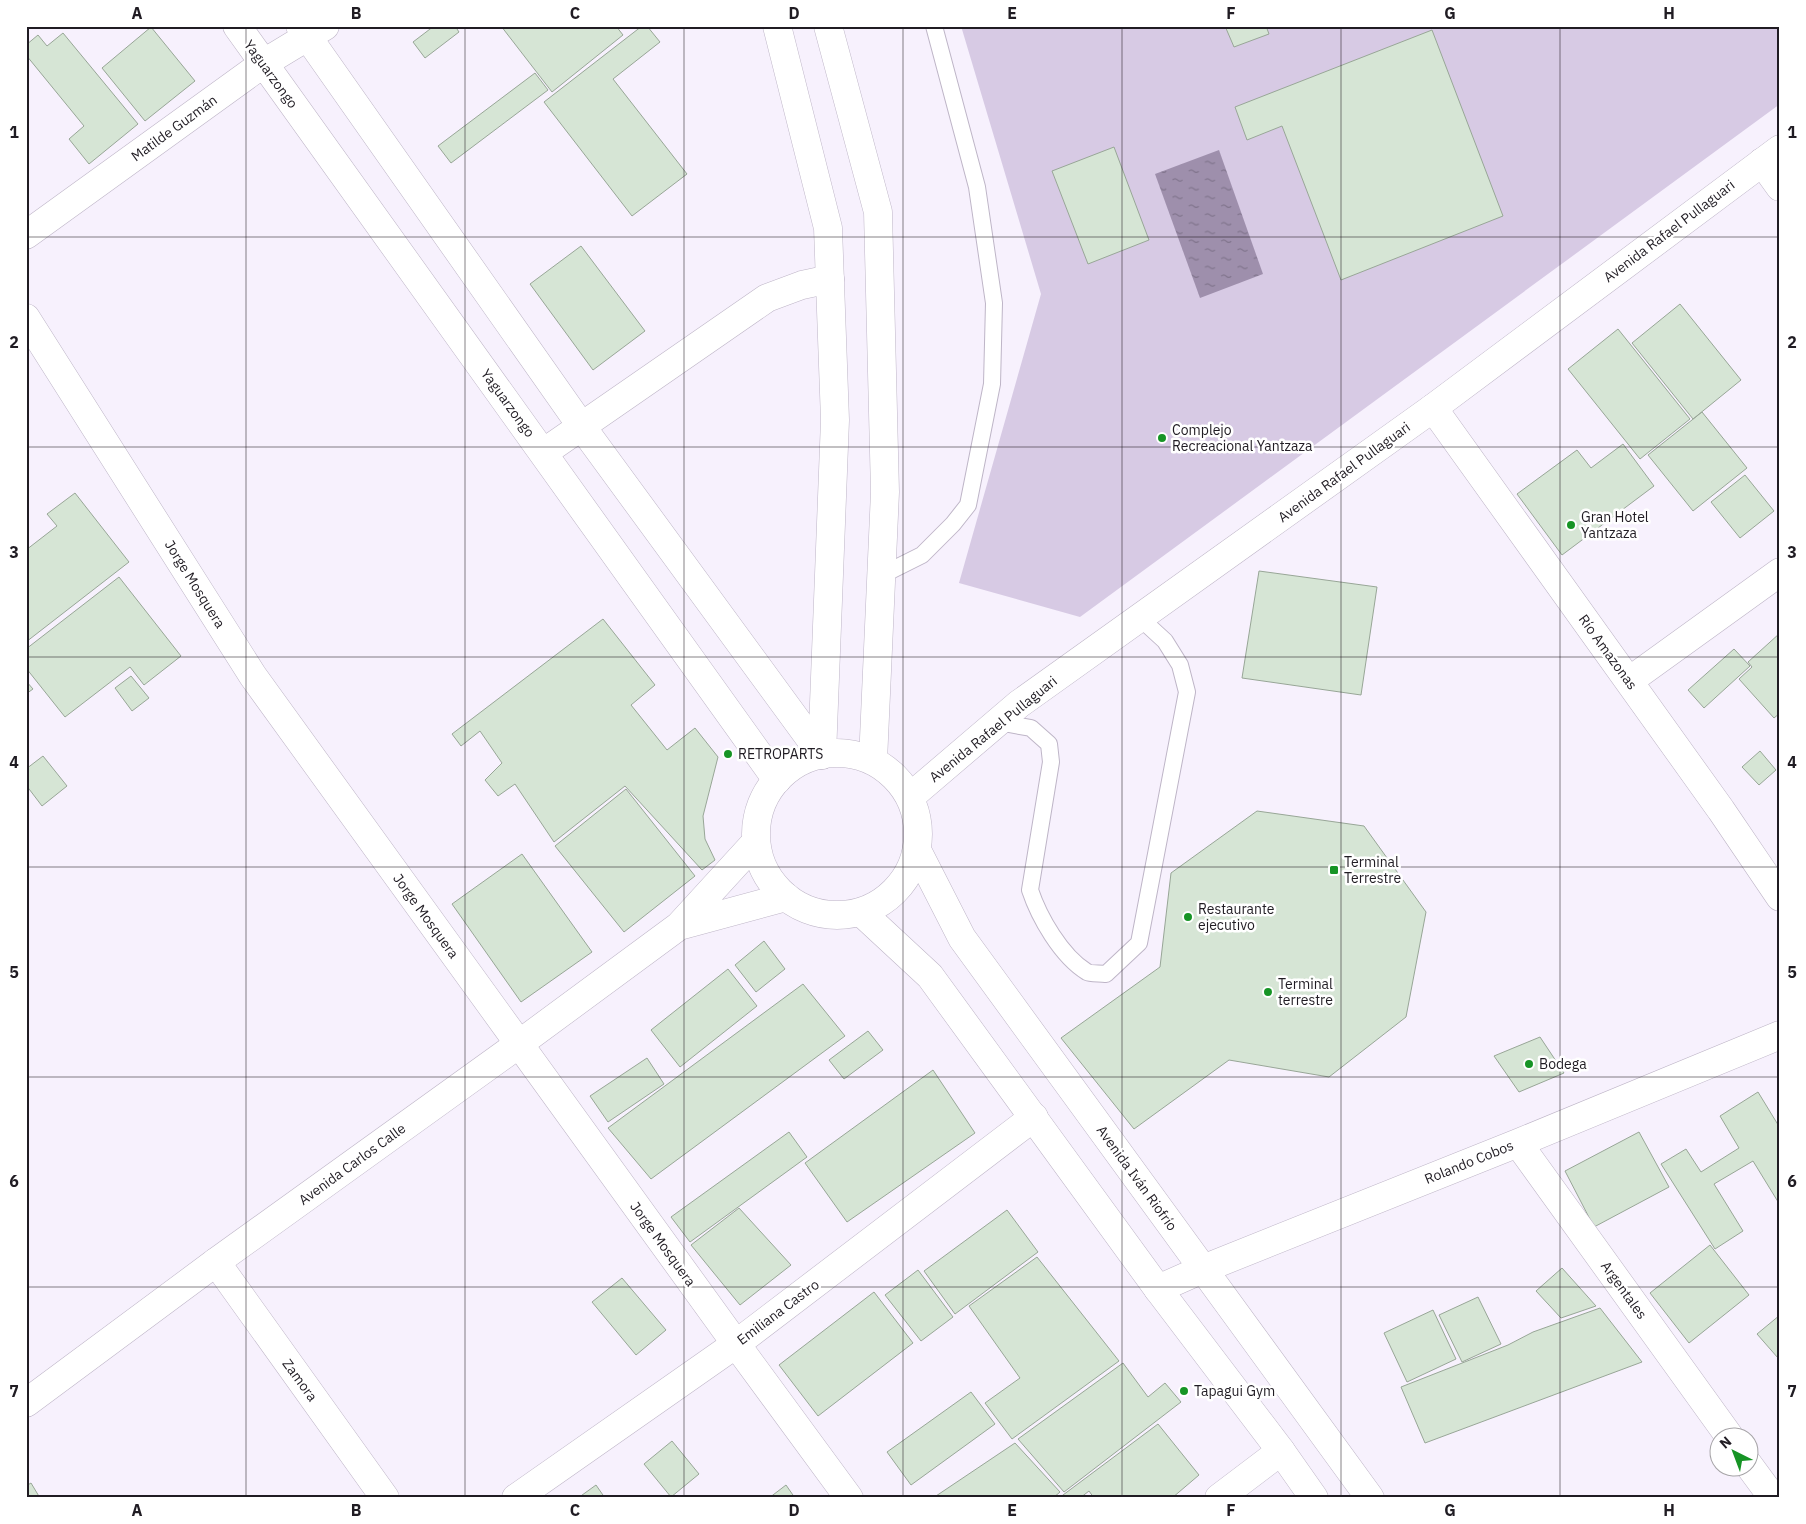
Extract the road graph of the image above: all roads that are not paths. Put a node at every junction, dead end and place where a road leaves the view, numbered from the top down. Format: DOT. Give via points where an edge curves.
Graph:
graph roads {
  1 [pos="237,26"];
  2 [pos="777,26"];
  3 [pos="828,26"];
  4 [pos="934,26"];
  5 [pos="311,30"];
  6 [pos="264,63"];
  7 [pos="1771,156"];
  8 [pos="1780,187"];
  9 [pos="26,235"];
  10 [pos="830,279"];
  11 [pos="26,318"];
  12 [pos="1433,408"];
  13 [pos="582,427"];
  14 [pos="543,452"];
  15 [pos="1780,572"];
  16 [pos="882,575"];
  17 [pos="1140,618"];
  18 [pos="1629,681"];
  19 [pos="998,722"];
  20 [pos="822,755"];
  21 [pos="873,761"];
  22 [pos="777,780"];
  23 [pos="910,797"];
  24 [pos="754,844"];
  25 [pos="917,850"];
  26 [pos="786,897"];
  27 [pos="1780,897"];
  28 [pos="861,912"];
  29 [pos="679,926"];
  30 [pos="1780,1035"];
  31 [pos="519,1044"];
  32 [pos="1034,1117"];
  33 [pos="1518,1143"];
  34 [pos="216,1262"];
  35 [pos="1203,1269"];
  36 [pos="1158,1289"];
  37 [pos="736,1344"];
  38 [pos="26,1403"];
  39 [pos="1722,1426"];
  40 [pos="1281,1451"];
  41 [pos="1757,1476"];
  42 [pos="384,1498"];
  43 [pos="516,1498"];
  44 [pos="849,1498"];
  45 [pos="1219,1498"];
  46 [pos="1314,1498"];
  47 [pos="1370,1498"];
  48 [pos="1773,1498"];
  1 -- 6 [label="street, Yaguarzongo"];
  2 -- 10 [label="street" via="828,228"];
  3 -- 16 [label="street" via="878,212 885,492"];
  4 -- 16 [label="lane" via="977,187 994,303 992,384 968,505 922,555"];
  5 -- 6 [label="street, Matilde Guzmán"];
  5 -- 13 [label="street"];
  6 -- 9 [label="street, Matilde Guzmán"];
  6 -- 14 [label="street, Yaguarzongo"];
  7 -- 8 [label="street"];
  7 -- 12 [label="street, Avenida Rafael Pullaguari"];
  10 -- 13 [label="street" via="767,298"];
  10 -- 20 [label="street" via="835,420"];
  11 -- 31 [label="street, Jorge Mosquera" via="253,676"];
  12 -- 17 [label="street, Avenida Rafael Pullaguari"];
  12 -- 18 [label="street, Río Amazonas"];
  13 -- 14 [label="street"];
  13 -- 20 [label="street"];
  14 -- 22 [label="street, Yaguarzongo"];
  15 -- 18 [label="street"];
  16 -- 21 [label="street"];
  17 -- 19 [label="street, Avenida Rafael Pullaguari"];
  17 -- 19 [label="lane" via="1165,641 1180,665 1187,692 1139,943 1106,974 1088,973 1070,957 1036,910 1030,890 1051,762 1050,744 1031,728"];
  18 -- 27 [label="street, Río Amazonas"];
  19 -- 23 [label="street, Avenida Rafael Pullaguari"];
  20 -- 21 [label="street" via="848,754"];
  20 -- 22 [label="street" via="797,764"];
  21 -- 23 [label="street" via="894,776"];
  22 -- 24 [label="street" via="762,804"];
  23 -- 25 [label="street" via="917,823"];
  24 -- 26 [label="street" via="776,889"];
  24 -- 29 [label="street, Avenida Carlos Calle"];
  25 -- 28 [label="street" via="907,875 888,897"];
  25 -- 35 [label="street, Avenida Iván Riofrío" via="962,938"];
  26 -- 28 [label="street" via="796,906 828,916"];
  26 -- 29 [label="street, Avenida Carlos Calle"];
  28 -- 32 [label="street" via="930,976"];
  29 -- 31 [label="street, Avenida Carlos Calle"];
  30 -- 33 [label="street, Rolando Cobos"];
  31 -- 34 [label="street, Avenida Carlos Calle"];
  31 -- 37 [label="street, Jorge Mosquera"];
  32 -- 36 [label="street"];
  32 -- 37 [label="street, Emiliana Castro"];
  33 -- 35 [label="street, Rolando Cobos"];
  33 -- 39 [label="street, Argentales"];
  34 -- 38 [label="street, Avenida Carlos Calle"];
  34 -- 42 [label="street, Zamora"];
  35 -- 36 [label="street, Rolando Cobos"];
  35 -- 47 [label="street, Avenida Iván Riofrío"];
  36 -- 40 [label="street"];
  37 -- 43 [label="street, Emiliana Castro"];
  37 -- 44 [label="street, Jorge Mosquera"];
  40 -- 45 [label="street"];
  40 -- 46 [label="street"];
  41 -- 48 [label="street"];
}
